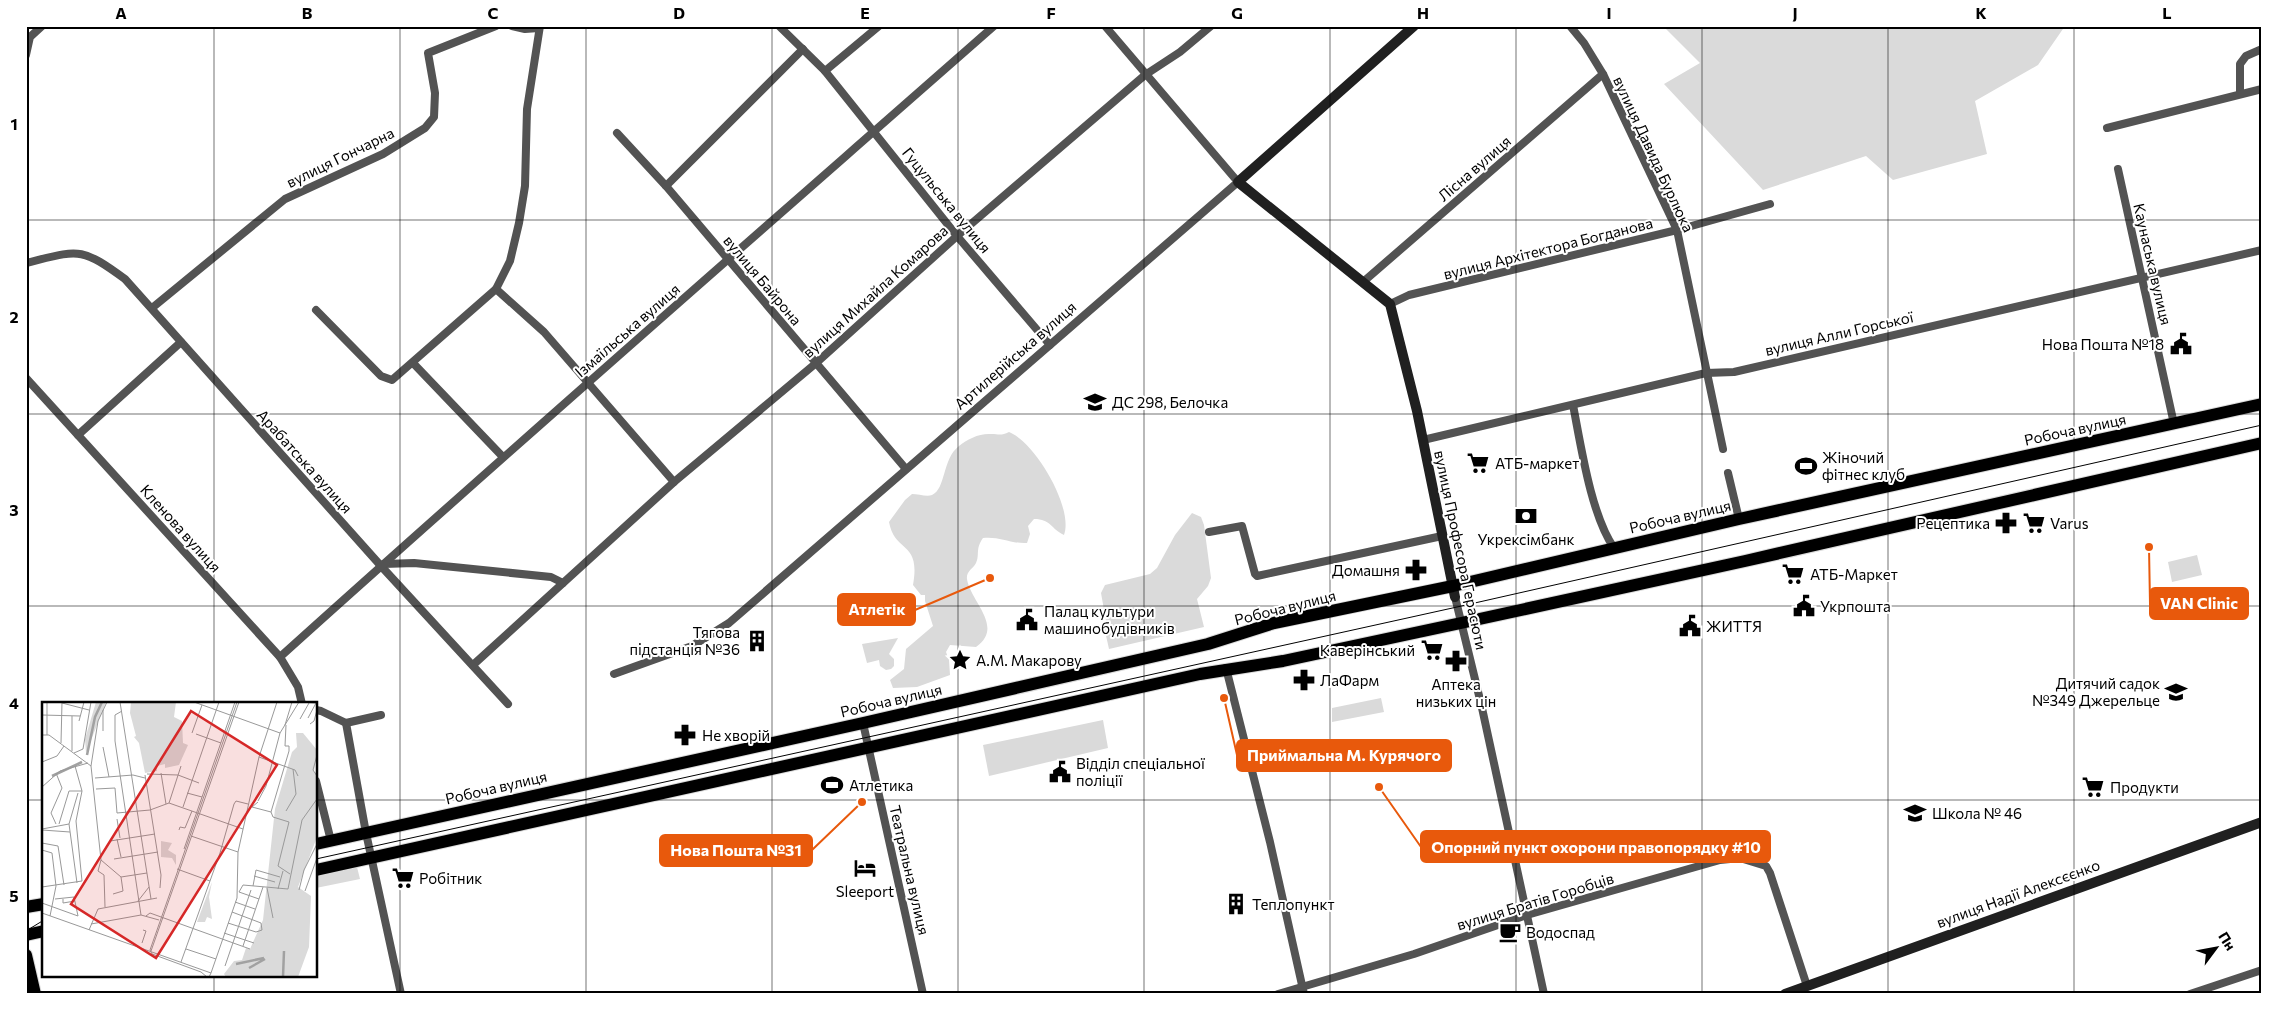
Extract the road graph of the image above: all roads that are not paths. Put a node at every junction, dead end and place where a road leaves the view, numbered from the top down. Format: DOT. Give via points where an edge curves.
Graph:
graph roads {
  1 [pos="42,26"];
  2 [pos="496,26"];
  3 [pos="512,26"];
  4 [pos="779,26"];
  5 [pos="879,26"];
  6 [pos="994,26"];
  7 [pos="1105,26"];
  8 [pos="1211,26"];
  9 [pos="1414,26"];
  10 [pos="1570,26"];
  11 [pos="540,27"];
  12 [pos="803,49"];
  13 [pos="2262,49"];
  14 [pos="26,55"];
  15 [pos="825,71"];
  16 [pos="1602,74"];
  17 [pos="1145,75"];
  18 [pos="2262,89"];
  19 [pos="2240,94"];
  20 [pos="2107,128"];
  21 [pos="874,132"];
  22 [pos="617,133"];
  23 [pos="2118,169"];
  24 [pos="1238,182"];
  25 [pos="666,186"];
  26 [pos="1770,204"];
  27 [pos="1678,230"];
  28 [pos="957,236"];
  29 [pos="2262,250"];
  30 [pos="729,261"];
  31 [pos="26,263"];
  32 [pos="2142,278"];
  33 [pos="1363,282"];
  34 [pos="496,289"];
  35 [pos="1390,304"];
  36 [pos="152,308"];
  37 [pos="316,310"];
  38 [pos="181,342"];
  39 [pos="1050,345"];
  40 [pos="413,363"];
  41 [pos="815,364"];
  42 [pos="1706,373"];
  43 [pos="26,378"];
  44 [pos="587,382"];
  45 [pos="2262,404"];
  46 [pos="1573,405"];
  47 [pos="2174,424"];
  48 [pos="78,435"];
  49 [pos="1423,440"];
  50 [pos="2262,443"];
  51 [pos="1723,449"];
  52 [pos="502,456"];
  53 [pos="906,469"];
  54 [pos="1728,473"];
  55 [pos="674,482"];
  56 [pos="1739,520"];
  57 [pos="1209,532"];
  58 [pos="1442,536"];
  59 [pos="1614,548"];
  60 [pos="382,565"];
  61 [pos="563,583"];
  62 [pos="1454,592"];
  63 [pos="1460,623"];
  64 [pos="280,657"];
  65 [pos="473,665"];
  66 [pos="1226,668"];
  67 [pos="614,674"];
  68 [pos="302,702"];
  69 [pos="508,704"];
  70 [pos="318,710"];
  71 [pos="381,716"];
  72 [pos="346,723"];
  73 [pos="863,724"];
  74 [pos="868,747"];
  75 [pos="318,789"];
  76 [pos="2262,822"];
  77 [pos="366,833"];
  78 [pos="331,841"];
  79 [pos="318,844"];
  80 [pos="372,857"];
  81 [pos="318,870"];
  82 [pos="42,904"];
  83 [pos="26,908"];
  84 [pos="1527,915"];
  85 [pos="42,931"];
  86 [pos="26,935"];
  87 [pos="26,955"];
  88 [pos="2262,970"];
  89 [pos="1807,986"];
  90 [pos="1303,991"];
  91 [pos="35,994"];
  92 [pos="401,994"];
  93 [pos="923,994"];
  94 [pos="1278,994"];
  95 [pos="1544,994"];
  96 [pos="1785,994"];
  97 [pos="2190,994"];
  1 -- 14 [label="street" via="30,37"];
  2 -- 36 [label="street, вулиця Гончарна" via="428,52 435,93 434,117 425,128 382,154 284,199"];
  3 -- 11 [label="street" via="525,29"];
  4 -- 12 [label="street, Гуцульська вулиця"];
  5 -- 15 [label="street"];
  6 -- 21 [label="street, Ізмаїльська вулиця"];
  7 -- 17 [label="street"];
  8 -- 17 [label="street, вулиця Михайла Комарова"];
  9 -- 24 [label="street, Артилерійська вулиця"];
  10 -- 16 [label="street, вулиця Давида Бурлюка"];
  11 -- 34 [label="street" via="527,109 519,223 510,261"];
  12 -- 15 [label="street, Гуцульська вулиця"];
  12 -- 25 [label="street"];
  13 -- 19 [label="street" via="2246,56 2240,64"];
  15 -- 21 [label="street, Гуцульська вулиця"];
  16 -- 27 [label="street, вулиця Давида Бурлюка"];
  16 -- 33 [label="street, Лісна вулиця"];
  17 -- 24 [label="street"];
  17 -- 28 [label="street, вулиця Михайла Комарова"];
  18 -- 19 [label="street"];
  19 -- 20 [label="street"];
  21 -- 28 [label="street, Гуцульська вулиця"];
  21 -- 30 [label="street, Ізмаїльська вулиця"];
  22 -- 25 [label="street, вулиця Байрона"];
  23 -- 32 [label="street, Каунаська вулиця"];
  24 -- 33 [label="street"];
  24 -- 39 [label="street, Артилерійська вулиця"];
  25 -- 30 [label="street, вулиця Байрона"];
  26 -- 27 [label="street, вулиця Архітектора Богданова"];
  27 -- 35 [label="street, вулиця Архітектора Богданова" via="1409,295"];
  27 -- 42 [label="street, вулиця Давида Бурлюка"];
  28 -- 39 [label="street, Гуцульська вулиця"];
  28 -- 41 [label="street, вулиця Михайла Комарова"];
  29 -- 32 [label="street, вулиця Алли Горської"];
  30 -- 41 [label="street, вулиця Байрона"];
  30 -- 44 [label="street, Ізмаїльська вулиця"];
  31 -- 36 [label="street, Арабатська вулиця" via="72,252 86,254 125,279"];
  32 -- 42 [label="street, вулиця Алли Горської" via="1734,372"];
  32 -- 47 [label="street, Каунаська вулиця"];
  33 -- 35 [label="street"];
  34 -- 40 [label="street"];
  34 -- 44 [label="street" via="544,332"];
  35 -- 49 [label="street, вулиця Професора Герасюти"];
  36 -- 38 [label="street, Арабатська вулиця"];
  37 -- 40 [label="street" via="380,376 392,380"];
  38 -- 48 [label="street"];
  38 -- 60 [label="street, Арабатська вулиця"];
  39 -- 53 [label="street, Артилерійська вулиця"];
  40 -- 52 [label="street"];
  41 -- 53 [label="street, вулиця Байрона"];
  41 -- 55 [label="street, вулиця Михайла Комарова"];
  42 -- 46 [label="street, вулиця Алли Горської"];
  42 -- 51 [label="street, вулиця Давида Бурлюка"];
  43 -- 48 [label="street, Кленова вулиця"];
  44 -- 52 [label="street, Ізмаїльська вулиця"];
  44 -- 55 [label="street"];
  45 -- 47 [label="main road, Робоча вулиця"];
  46 -- 49 [label="street, вулиця Алли Горської"];
  46 -- 59 [label="street" via="1599,518"];
  47 -- 56 [label="main road, Робоча вулиця"];
  48 -- 64 [label="street, Кленова вулиця"];
  49 -- 58 [label="street, вулиця Професора Герасюти"];
  50 -- 63 [label="main road"];
  52 -- 60 [label="street, Ізмаїльська вулиця"];
  53 -- 67 [label="street, Артилерійська вулиця" via="729,623 692,646"];
  54 -- 56 [label="street"];
  55 -- 61 [label="street, вулиця Михайла Комарова"];
  56 -- 59 [label="main road, Робоча вулиця"];
  57 -- 58 [label="street" via="1242,526 1257,576"];
  58 -- 62 [label="street, вулиця Професора Герасюти"];
  59 -- 62 [label="main road, Робоча вулиця"];
  60 -- 61 [label="street" via="414,563 551,577"];
  60 -- 64 [label="street, Ізмаїльська вулиця"];
  60 -- 65 [label="street, Арабатська вулиця"];
  61 -- 65 [label="street, вулиця Михайла Комарова"];
  62 -- 63 [label="street, вулиця Професора Герасюти"];
  62 -- 73 [label="main road, Робоча вулиця" via="1274,623 1208,644"];
  63 -- 66 [label="main road" via="1283,661"];
  63 -- 84 [label="street, вулиця Професора Герасюти"];
  64 -- 68 [label="street, Кленова вулиця" via="298,687"];
  65 -- 69 [label="street, Арабатська вулиця"];
  66 -- 74 [label="main road"];
  66 -- 90 [label="street" via="1269,837"];
  70 -- 72 [label="street"];
  71 -- 72 [label="street"];
  72 -- 77 [label="street"];
  73 -- 74 [label="street, Театральна вулиця"];
  73 -- 77 [label="main road, Робоча вулиця"];
  74 -- 80 [label="main road"];
  74 -- 93 [label="street, Театральна вулиця"];
  75 -- 78 [label="street"];
  76 -- 89 [label="street, вулиця Надії Алексєєнко"];
  77 -- 78 [label="main road, Робоча вулиця"];
  77 -- 80 [label="street"];
  78 -- 79 [label="main road, Робоча вулиця"];
  80 -- 81 [label="main road"];
  80 -- 92 [label="street"];
  82 -- 83 [label="main road"];
  84 -- 89 [label="street, вулиця Братів Горобців" via="1720,860 1740,858 1755,861 1766,866 1770,873"];
  84 -- 90 [label="street, вулиця Братів Горобців"];
  84 -- 95 [label="street, вулиця Професора Герасюти"];
  85 -- 86 [label="main road"];
  87 -- 91 [label="main road"];
  88 -- 97 [label="street"];
  89 -- 96 [label="street, вулиця Надії Алексєєнко"];
  90 -- 94 [label="street, вулиця Братів Горобців"];
}
